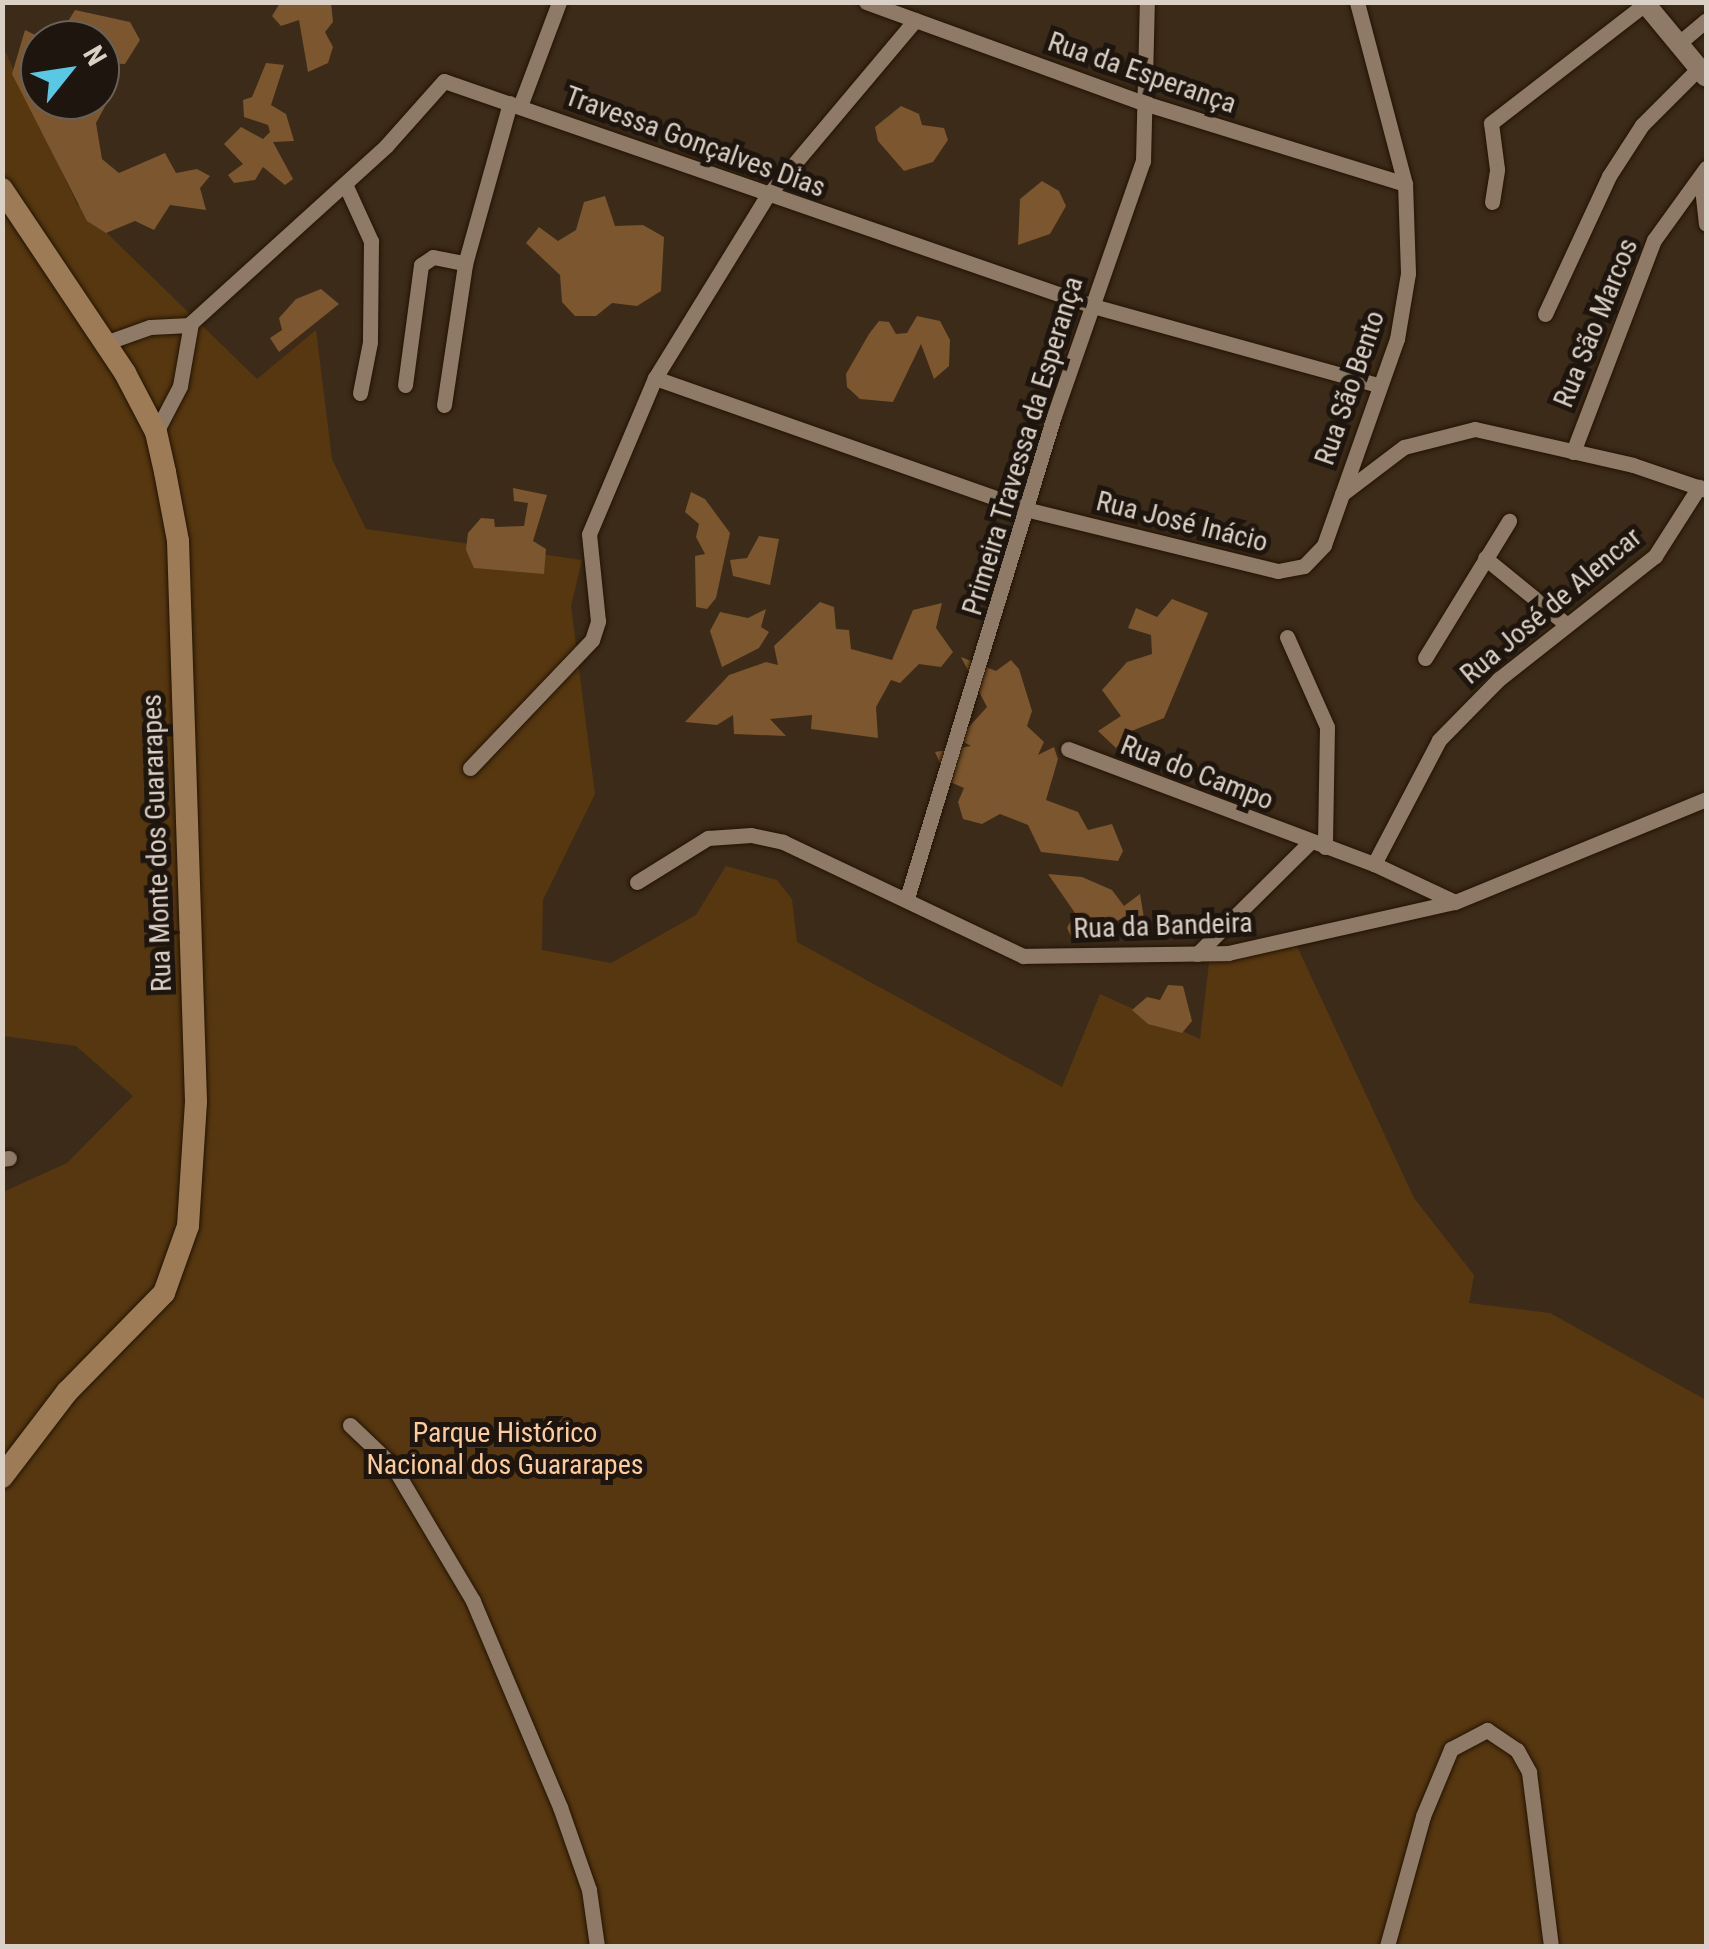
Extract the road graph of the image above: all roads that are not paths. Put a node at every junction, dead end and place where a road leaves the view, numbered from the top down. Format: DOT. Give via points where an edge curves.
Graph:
graph roads {
  1 [pos="559,2"];
  2 [pos="866,2"];
  3 [pos="1146,2"];
  4 [pos="1356,2"];
  5 [pos="1644,3"];
  6 [pos="915,20"];
  7 [pos="1706,20"];
  8 [pos="1679,43"];
  9 [pos="1703,73"];
  10 [pos="515,104"];
  11 [pos="1147,104"];
  12 [pos="1704,171"];
  13 [pos="346,184"];
  14 [pos="1404,184"];
  15 [pos="2,189"];
  16 [pos="767,196"];
  17 [pos="1492,202"];
  18 [pos="1706,224"];
  19 [pos="465,264"];
  20 [pos="1092,306"];
  21 [pos="1545,314"];
  22 [pos="190,325"];
  23 [pos="105,343"];
  24 [pos="655,378"];
  25 [pos="405,385"];
  26 [pos="1378,385"];
  27 [pos="360,392"];
  28 [pos="444,405"];
  29 [pos="156,432"];
  30 [pos="1573,452"];
  31 [pos="1703,489"];
  32 [pos="1340,496"];
  33 [pos="1030,510"];
  34 [pos="1510,520"];
  35 [pos="1485,558"];
  36 [pos="1566,624"];
  37 [pos="1287,638"];
  38 [pos="1425,658"];
  39 [pos="1068,748"];
  40 [pos="470,768"];
  41 [pos="1706,800"];
  42 [pos="1316,845"];
  43 [pos="1374,864"];
  44 [pos="637,882"];
  45 [pos="907,898"];
  46 [pos="1455,902"];
  47 [pos="1197,954"];
  48 [pos="350,1425"];
  49 [pos="2,1476"];
  50 [pos="597,1946"];
  51 [pos="1387,1946"];
  52 [pos="1550,1946"];
  1 -- 10 [label="street"];
  2 -- 6 [label="street, Rua da Esperança"];
  3 -- 11 [label="street, Primeira Travessa da Esperança"];
  4 -- 14 [label="street, Rua São Bento"];
  5 -- 8 [label="street"];
  5 -- 17 [label="street" via="1490,122 1498,170"];
  6 -- 11 [label="street, Rua da Esperança"];
  6 -- 16 [label="street"];
  7 -- 8 [label="street"];
  8 -- 9 [label="street"];
  9 -- 21 [label="street" via="1642,124 1609,176"];
  10 -- 13 [label="street, Travessa Gonçalves Dias" via="440,82 405,128"];
  10 -- 16 [label="street, Travessa Gonçalves Dias"];
  10 -- 19 [label="street"];
  11 -- 14 [label="street, Rua da Esperança"];
  11 -- 20 [label="street, Primeira Travessa da Esperança" via="1143,161"];
  12 -- 18 [label="street"];
  12 -- 30 [label="street, Rua São Marcos" via="1654,240"];
  13 -- 22 [label="street, Travessa Gonçalves Dias"];
  13 -- 27 [label="street" via="371,241 370,342"];
  14 -- 26 [label="street, Rua São Bento" via="1404,310"];
  15 -- 23 [label="main road, Rua Monte dos Guararapes"];
  16 -- 20 [label="street, Travessa Gonçalves Dias"];
  16 -- 24 [label="street"];
  19 -- 25 [label="street" via="433,257 420,265"];
  19 -- 28 [label="street"];
  20 -- 26 [label="street, Travessa Gonçalves Dias"];
  20 -- 33 [label="street, Primeira Travessa da Esperança"];
  22 -- 23 [label="street" via="150,327"];
  22 -- 29 [label="street" via="180,386"];
  23 -- 29 [label="main road, Rua Monte dos Guararapes"];
  24 -- 33 [label="street, Rua José Inácio"];
  24 -- 40 [label="street" via="588,534 598,622 592,640"];
  26 -- 32 [label="street, Rua São Bento"];
  29 -- 49 [label="main road, Rua Monte dos Guararapes" via="178,560 196,1102 188,1226 164,1293 67,1392"];
  30 -- 31 [label="street"];
  30 -- 32 [label="street" via="1475,428 1448,433 1404,447"];
  31 -- 36 [label="street, Rua José de Alencar" via="1655,556"];
  32 -- 33 [label="street, Rua José Inácio" via="1324,545 1290,572"];
  33 -- 45 [label="street, Primeira Travessa da Esperança"];
  34 -- 35 [label="street"];
  35 -- 36 [label="street"];
  35 -- 38 [label="street"];
  36 -- 43 [label="street, Rua José de Alencar" via="1480,695 1438,740"];
  37 -- 42 [label="street" via="1327,727"];
  39 -- 42 [label="street, Rua do Campo"];
  41 -- 46 [label="street, Rua da Bandeira"];
  42 -- 43 [label="street, Rua do Campo"];
  42 -- 47 [label="street"];
  43 -- 46 [label="street, Rua do Campo"];
  44 -- 45 [label="street, Rua da Bandeira" via="708,838 728,834 783,842"];
  45 -- 47 [label="street, Rua da Bandeira" via="1023,956"];
  46 -- 47 [label="street, Rua da Bandeira" via="1262,948"];
  48 -- 50 [label="street" via="393,1466 474,1602 560,1807 589,1890"];
  51 -- 52 [label="street" via="1423,1816 1452,1749 1487,1730 1517,1750 1529,1772"];
}
